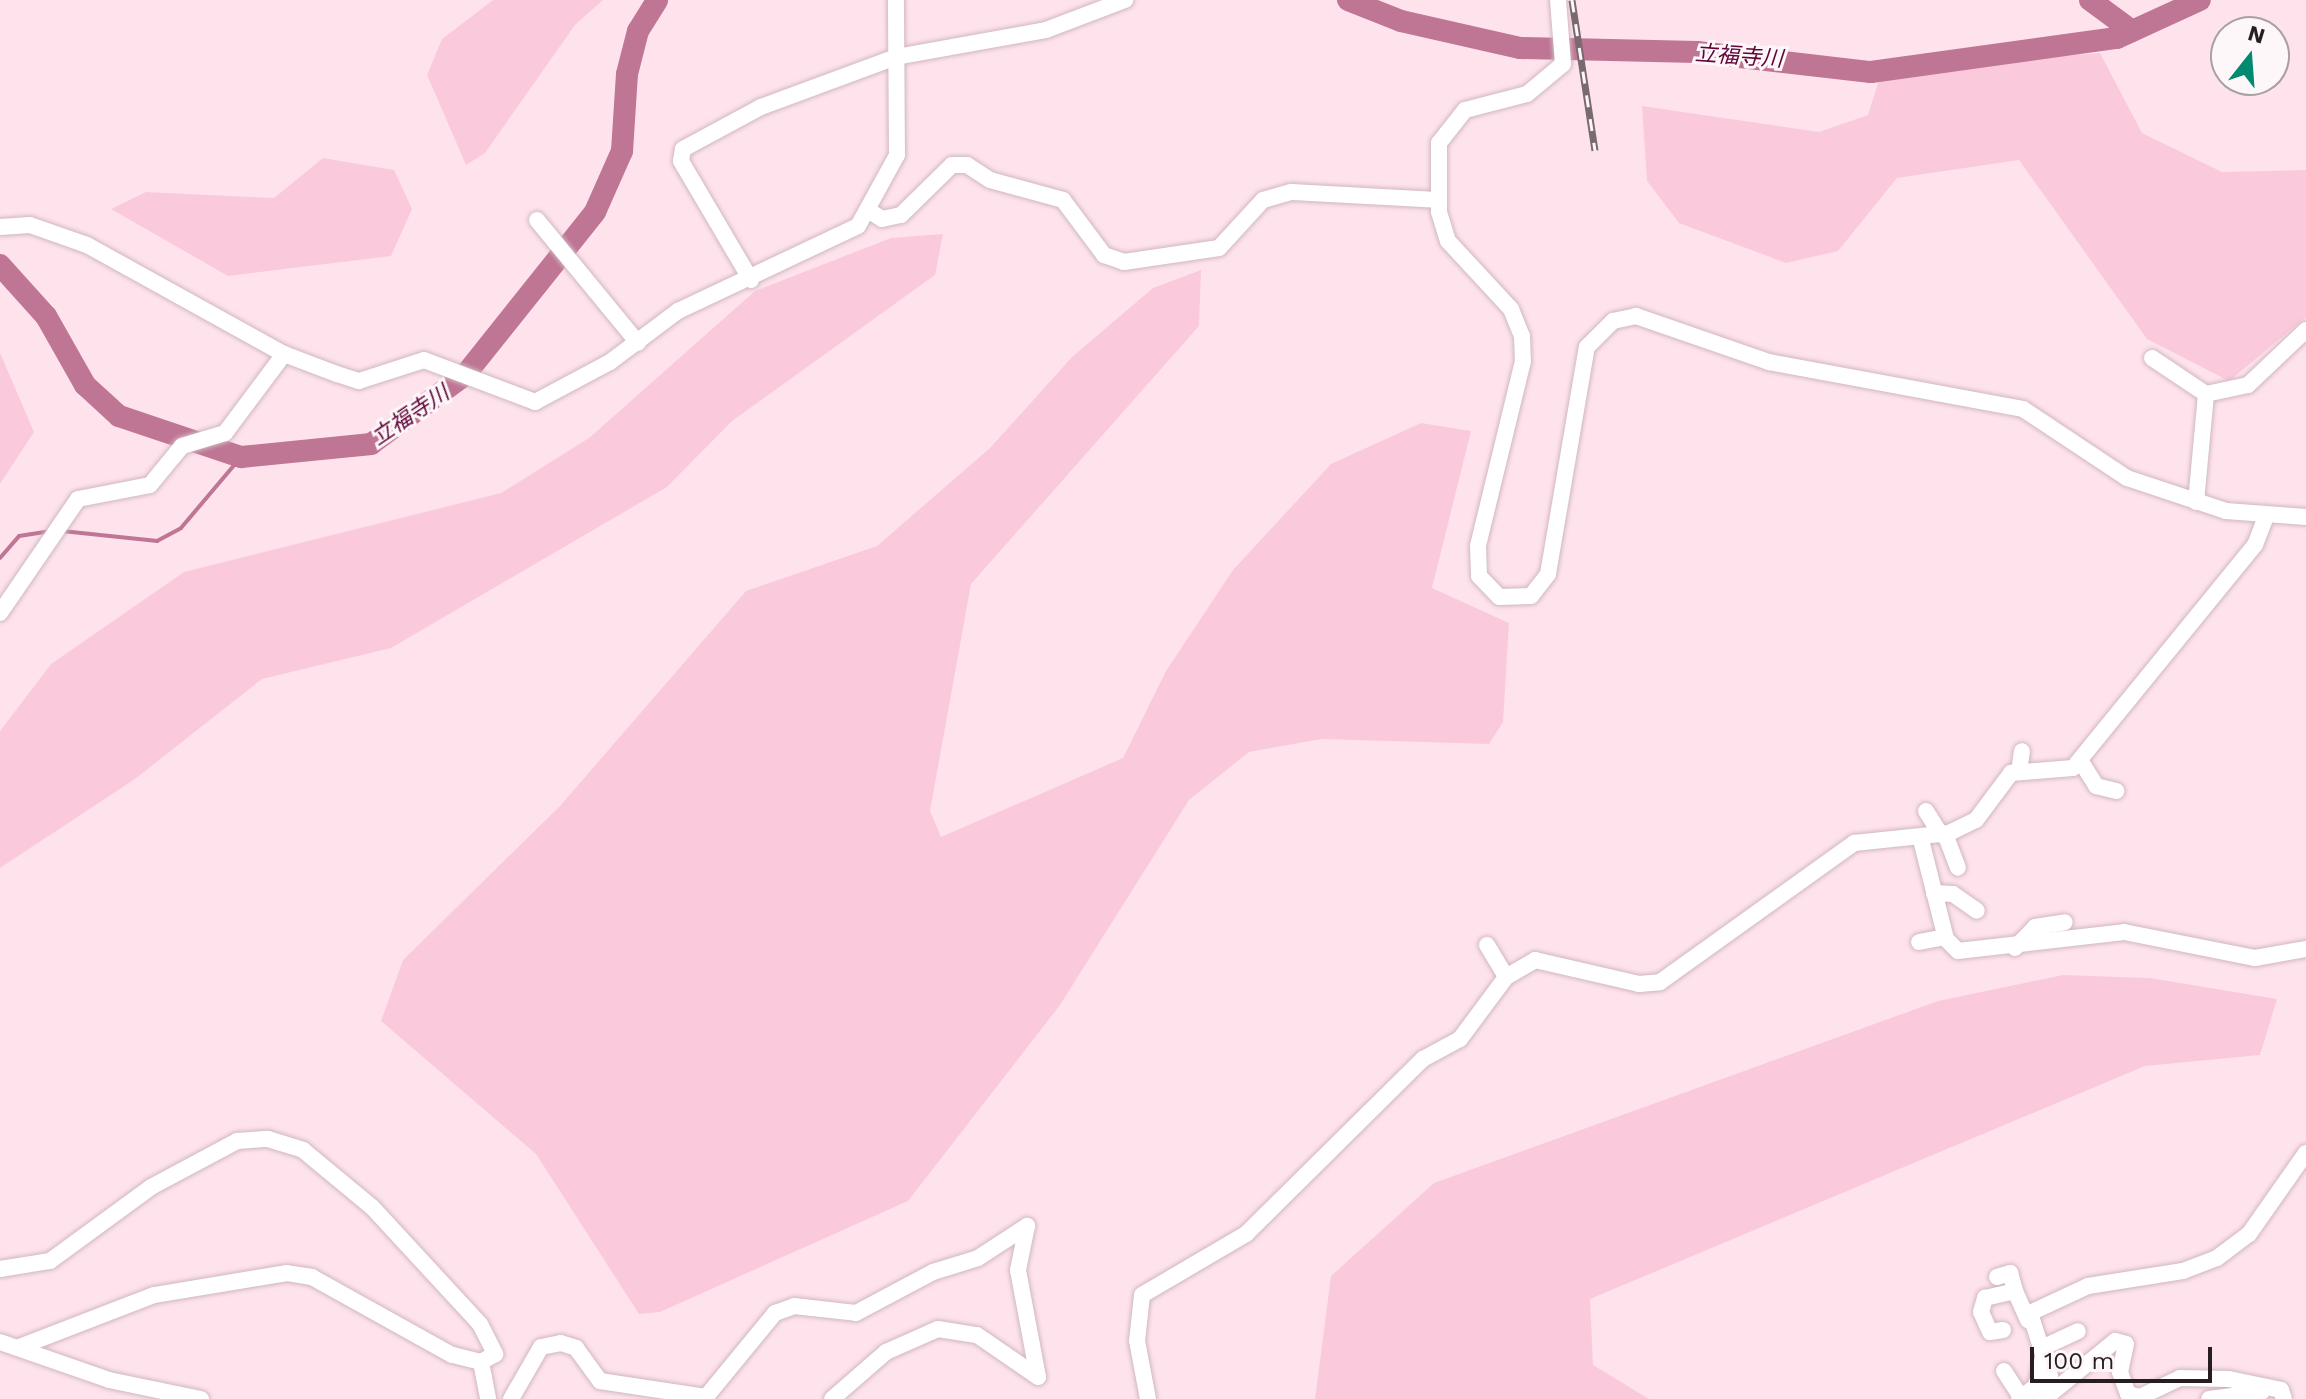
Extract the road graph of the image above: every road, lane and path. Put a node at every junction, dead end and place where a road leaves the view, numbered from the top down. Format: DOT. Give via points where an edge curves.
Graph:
graph roads {
  1 [pos="896,0"];
  2 [pos="1125,0"];
  3 [pos="1558,0"];
  4 [pos="896,57"];
  5 [pos="1438,200"];
  6 [pos="871,212"];
  7 [pos="537,220"];
  8 [pos="0,227"];
  9 [pos="751,280"];
  10 [pos="2306,330"];
  11 [pos="638,343"];
  12 [pos="284,354"];
  13 [pos="2152,358"];
  14 [pos="2206,394"];
  15 [pos="2196,502"];
  16 [pos="2266,516"];
  17 [pos="2306,517"];
  18 [pos="0,613"];
  19 [pos="2022,751"];
  20 [pos="2080,760"];
  21 [pos="2019,772"];
  22 [pos="2116,791"];
  23 [pos="1926,811"];
  24 [pos="1943,835"];
  25 [pos="1921,840"];
  26 [pos="1958,868"];
  27 [pos="1934,893"];
  28 [pos="1977,911"];
  29 [pos="2065,922"];
  30 [pos="1945,937"];
  31 [pos="1919,942"];
  32 [pos="1487,945"];
  33 [pos="2015,948"];
  34 [pos="2306,949"];
  35 [pos="1506,977"];
  36 [pos="2306,1153"];
  37 [pos="0,1269"];
  38 [pos="1997,1277"];
  39 [pos="2015,1291"];
  40 [pos="2028,1320"];
  41 [pos="2003,1330"];
  42 [pos="2078,1331"];
  43 [pos="0,1342"];
  44 [pos="19,1347"];
  45 [pos="2046,1356"];
  46 [pos="481,1362"];
  47 [pos="2004,1371"];
  48 [pos="2236,1395"];
  49 [pos="2020,1398"];
  50 [pos="201,1399"];
  51 [pos="488,1399"];
  52 [pos="511,1399"];
  53 [pos="832,1399"];
  54 [pos="1148,1399"];
  55 [pos="2042,1399"];
  56 [pos="2209,1399"];
  57 [pos="2281,1399"];
  1 -- 4 [label="street"];
  2 -- 4 [label="street" via="1046,30"];
  3 -- 5 [label="street" via="1563,64 1527,94 1465,110 1447,126 1439,143"];
  4 -- 6 [label="street" via="897,155"];
  4 -- 9 [label="street" via="761,107 680,153"];
  5 -- 6 [label="street" via="1291,192 1263,200 1219,248 1124,262 1104,255 1063,200 990,180 967,165 952,165 901,215 882,219"];
  5 -- 15 [label="street" via="1448,241 1511,309 1522,336 1523,361 1478,546 1479,576 1499,597 1531,596 1548,574 1587,347 1613,321 1636,316 1769,362 2023,409 2127,478"];
  6 -- 9 [label="street" via="858,226"];
  7 -- 11 [label="street"];
  8 -- 12 [label="street" via="30,225 87,245"];
  9 -- 11 [label="street" via="678,311"];
  10 -- 14 [label="street" via="2248,385"];
  11 -- 12 [label="street" via="535,402 415,360 359,381"];
  12 -- 18 [label="street" via="225,433 182,446 150,485 78,499 46,538"];
  13 -- 14 [label="street"];
  14 -- 15 [label="street"];
  15 -- 16 [label="street"];
  16 -- 17 [label="street"];
  16 -- 20 [label="street" via="2255,545"];
  19 -- 21 [label="street"];
  20 -- 21 [label="street" via="2073,768"];
  20 -- 22 [label="street" via="2096,786"];
  21 -- 24 [label="street" via="1976,820"];
  23 -- 24 [label="street"];
  24 -- 25 [label="street"];
  24 -- 26 [label="street"];
  25 -- 27 [label="street"];
  25 -- 35 [label="street" via="1854,843 1660,982 1639,984 1535,960"];
  27 -- 28 [label="street" via="1953,894"];
  27 -- 30 [label="street"];
  29 -- 33 [label="street" via="2035,927"];
  30 -- 31 [label="street"];
  30 -- 33 [label="street" via="1958,951"];
  32 -- 35 [label="street"];
  33 -- 34 [label="street" via="2124,932 2255,958"];
  35 -- 54 [label="street" via="1460,1039 1423,1059 1246,1234 1142,1295 1137,1341"];
  36 -- 40 [label="street" via="2249,1234 2217,1258 2183,1271 2088,1286"];
  37 -- 46 [label="street" via="50,1261 151,1187 237,1141 268,1139 328,1167 432,1268 494,1343 495,1354"];
  38 -- 39 [label="street" via="2010,1273"];
  39 -- 40 [label="street"];
  39 -- 41 [label="street" via="1985,1298 1981,1312 1990,1332"];
  40 -- 45 [label="street"];
  42 -- 45 [label="street" via="2046,1346"];
  43 -- 44 [label="street"];
  44 -- 46 [label="street" via="154,1295 287,1273 312,1277 427,1344"];
  44 -- 50 [label="street" via="109,1380"];
  45 -- 49 [label="street" via="2036,1386"];
  45 -- 55 [label="street" via="2050,1376"];
  46 -- 51 [label="street"];
  47 -- 49 [label="street"];
  48 -- 56 [label="street"];
  48 -- 57 [label="street"];
  52 -- 53 [label="street" via="541,1347 561,1343 576,1348 600,1381 706,1397 775,1313 794,1306 856,1313 922,1277 978,1258 1027,1226 1018,1270 1038,1377 977,1335 938,1329 886,1352"];
  55 -- 57 [label="street" via="2115,1341 2126,1344 2120,1372 2128,1394 2140,1397 2180,1378 2229,1379 2281,1390"];
}
